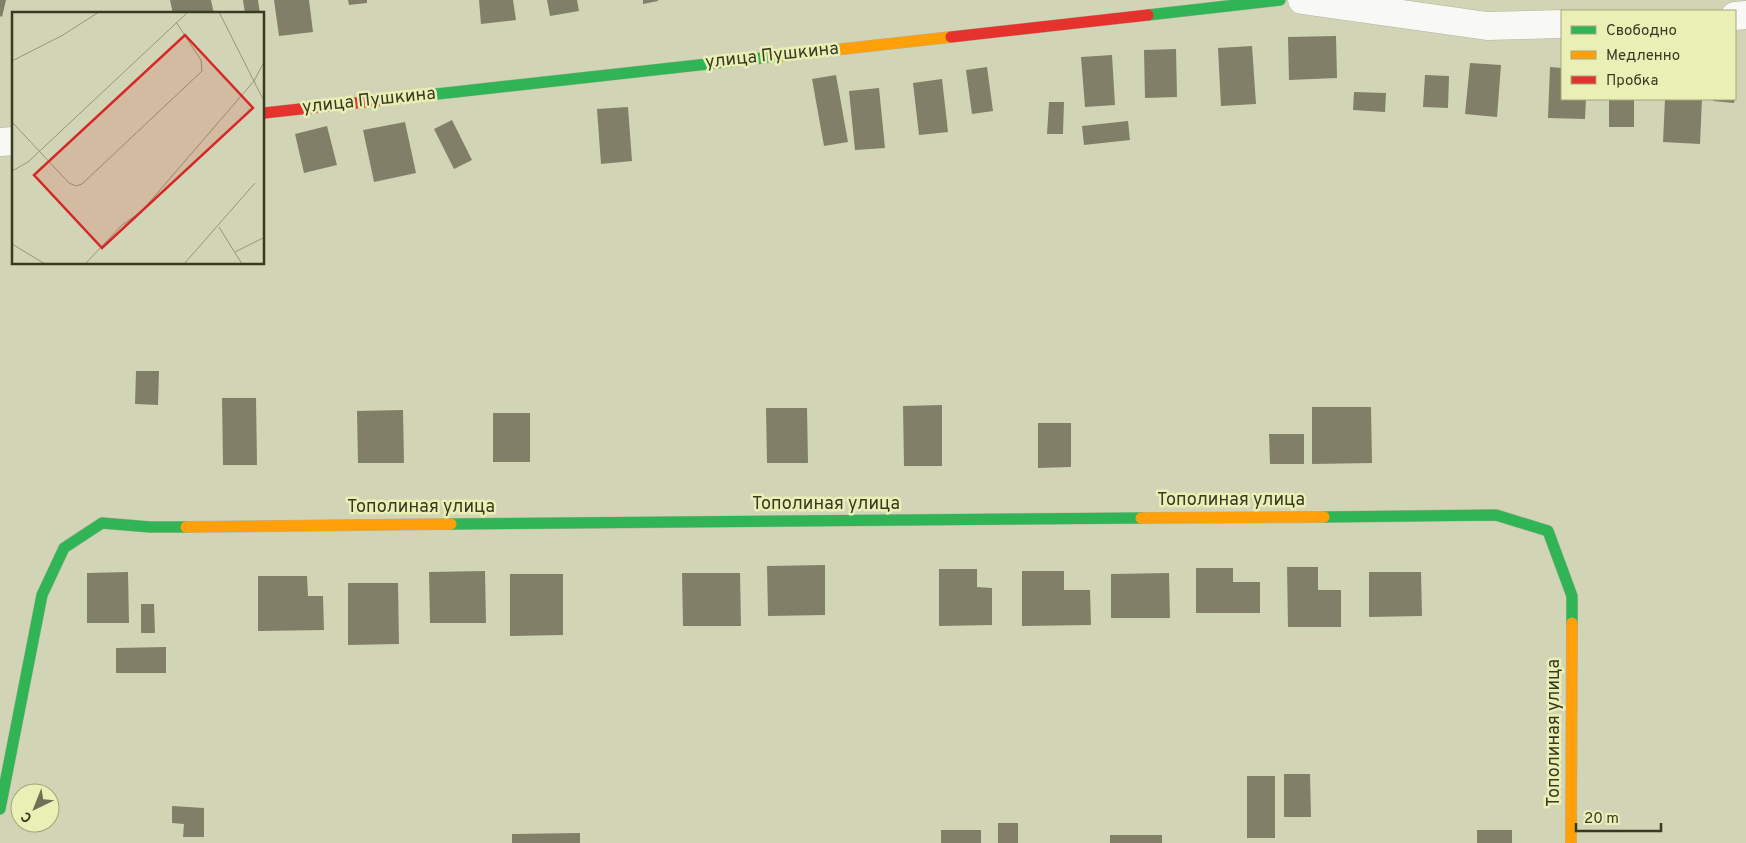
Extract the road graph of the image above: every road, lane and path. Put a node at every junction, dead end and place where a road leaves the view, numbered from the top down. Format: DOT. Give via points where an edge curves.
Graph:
graph roads {
  1 [pos="1280,0"];
  2 [pos="1302,0"];
  3 [pos="1561,24"];
  4 [pos="265,113"];
  5 [pos="0,809"];
  6 [pos="1571,843"];
  1 -- 4 [label="street, улица Пушкина"];
  2 -- 3 [label="street" via="1487,26"];
  5 -- 6 [label="street, Тополиная улица" via="42,595 64,548 102,523 150,527 1496,515 1548,532 1572,596"];
}
